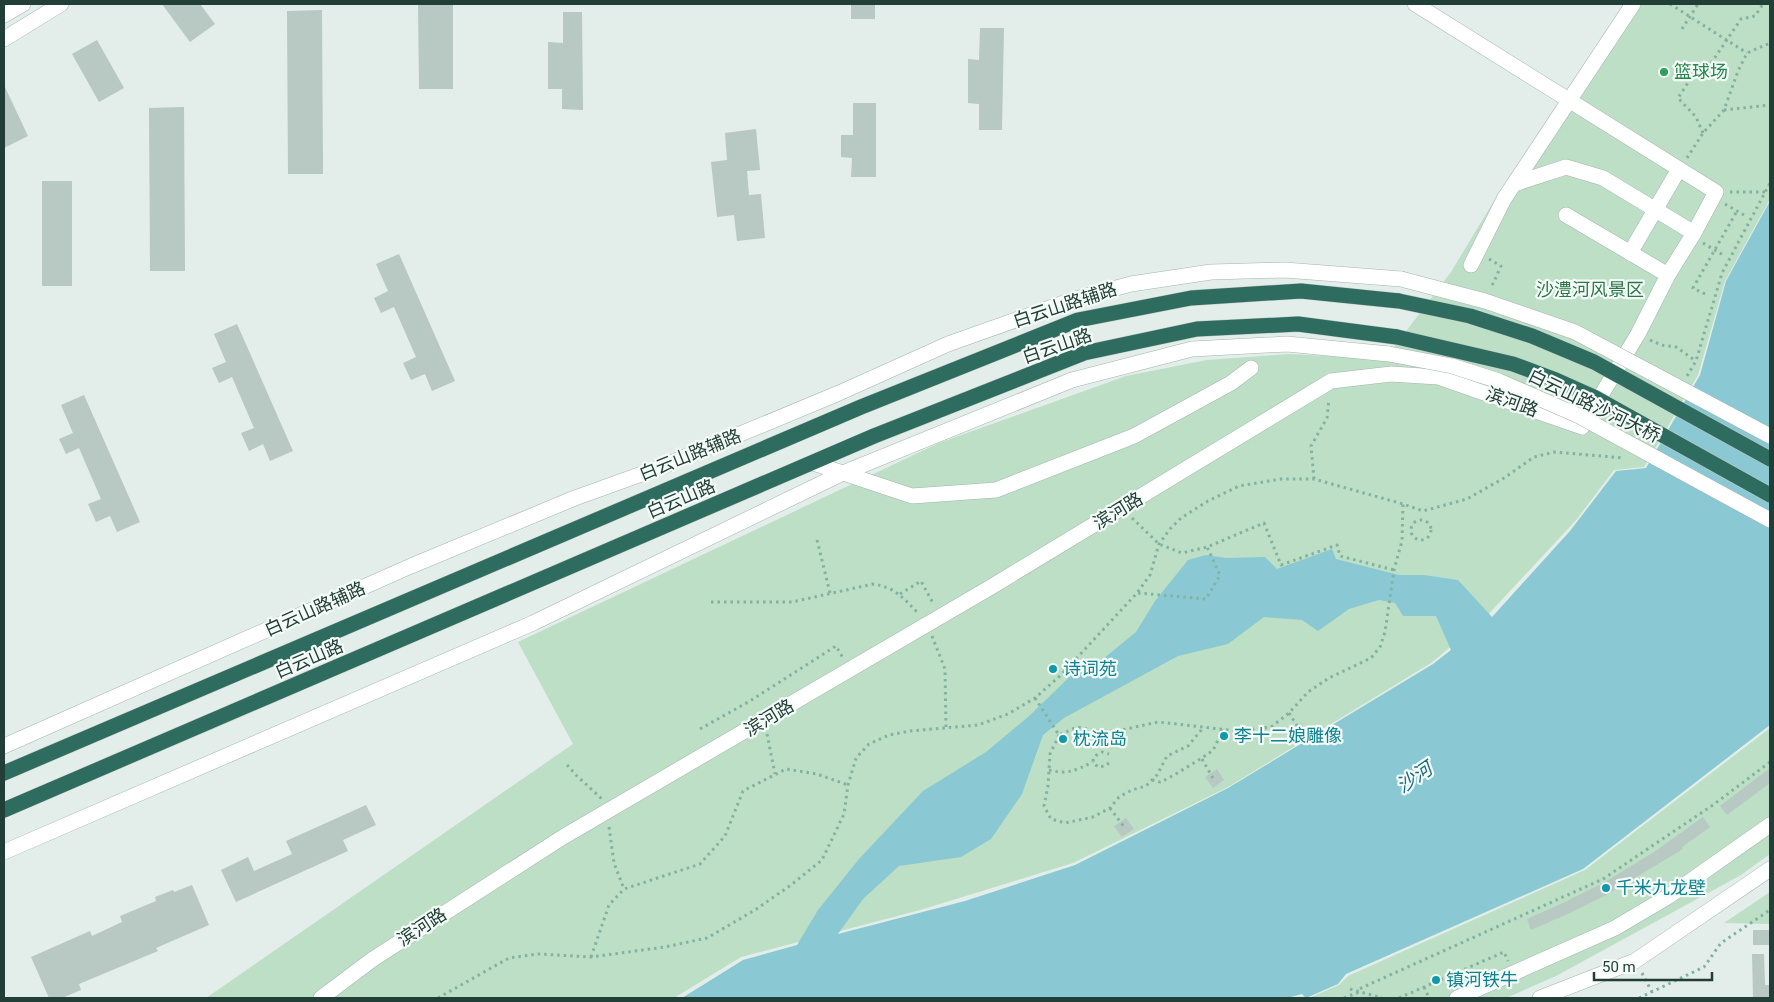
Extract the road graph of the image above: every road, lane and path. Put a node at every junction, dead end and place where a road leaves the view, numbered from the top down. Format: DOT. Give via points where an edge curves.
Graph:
graph roads {
  1 [pos="22,4"];
  2 [pos="61,4"];
  3 [pos="1415,4"];
  4 [pos="1632,4"];
  5 [pos="1670,4"];
  6 [pos="1698,4"];
  7 [pos="1763,4"];
  8 [pos="4,15"];
  9 [pos="1690,16"];
  10 [pos="1682,29"];
  11 [pos="4,38"];
  12 [pos="1727,40"];
  13 [pos="1770,43"];
  14 [pos="1748,53"];
  15 [pos="1568,100"];
  16 [pos="1770,105"];
  17 [pos="1724,110"];
  18 [pos="1703,133"];
  19 [pos="1679,169"];
  20 [pos="1770,183"];
  21 [pos="1514,184"];
  22 [pos="1765,192"];
  23 [pos="1715,195"];
  24 [pos="1655,210"];
  25 [pos="1736,211"];
  26 [pos="1566,215"];
  27 [pos="1744,215"];
  28 [pos="1693,235"];
  29 [pos="1715,250"];
  30 [pos="1630,253"];
  31 [pos="1723,255"];
  32 [pos="1474,258"];
  33 [pos="1668,275"];
  34 [pos="1705,294"];
  35 [pos="1399,301"];
  36 [pos="1485,301"];
  37 [pos="1638,334"];
  38 [pos="1397,337"];
  39 [pos="1696,361"];
  40 [pos="1251,368"];
  41 [pos="1687,377"];
  42 [pos="1331,382"];
  43 [pos="1770,436"];
  44 [pos="1630,459"];
  45 [pos="1770,459"];
  46 [pos="813,463"];
  47 [pos="843,473"];
  48 [pos="1314,479"];
  49 [pos="1770,495"];
  50 [pos="1402,504"];
  51 [pos="1123,508"];
  52 [pos="1423,511"];
  53 [pos="1424,520"];
  54 [pos="1770,520"];
  55 [pos="1411,531"];
  56 [pos="1402,533"];
  57 [pos="817,540"];
  58 [pos="1159,544"];
  59 [pos="1207,547"];
  60 [pos="1394,570"];
  61 [pos="830,593"];
  62 [pos="1137,593"];
  63 [pos="900,594"];
  64 [pos="711,602"];
  65 [pos="934,620"];
  66 [pos="849,670"];
  67 [pos="1036,698"];
  68 [pos="1289,713"];
  69 [pos="946,728"];
  70 [pos="1203,728"];
  71 [pos="700,729"];
  72 [pos="1222,729"];
  73 [pos="1060,735"];
  74 [pos="1303,735"];
  75 [pos="4,746"];
  76 [pos="1109,754"];
  77 [pos="1202,759"];
  78 [pos="1093,762"];
  79 [pos="1770,762"];
  80 [pos="1109,763"];
  81 [pos="1049,770"];
  82 [pos="4,773"];
  83 [pos="1152,780"];
  84 [pos="1214,780"];
  85 [pos="848,785"];
  86 [pos="1110,808"];
  87 [pos="4,810"];
  88 [pos="1770,825"];
  89 [pos="1124,827"];
  90 [pos="4,852"];
  91 [pos="1770,869"];
  92 [pos="1770,910"];
  93 [pos="1504,952"];
  94 [pos="591,957"];
  95 [pos="1635,961"];
  96 [pos="1424,987"];
  97 [pos="1350,988"];
  98 [pos="1358,991"];
  99 [pos="1652,992"];
  100 [pos="321,998"];
  101 [pos="439,998"];
  102 [pos="1344,998"];
  103 [pos="1382,998"];
  104 [pos="1398,998"];
  105 [pos="1429,998"];
  106 [pos="1457,998"];
  107 [pos="1540,998"];
  108 [pos="1639,998"];
  1 -- 8 [label="street"];
  2 -- 11 [label="street"];
  3 -- 15 [label="street"];
  4 -- 15 [label="street"];
  5 -- 9 [label="path"];
  6 -- 9 [label="path"];
  7 -- 12 [label="path" via="1755,16 1741,19"];
  9 -- 10 [label="path"];
  9 -- 12 [label="path"];
  12 -- 14 [label="path"];
  12 -- 18 [label="path" via="1701,78 1694,75 1678,98 1696,117"];
  13 -- 14 [label="path"];
  14 -- 17 [label="path"];
  15 -- 19 [label="street"];
  15 -- 21 [label="street"];
  16 -- 17 [label="path"];
  17 -- 18 [label="path"];
  18 -- 19 [label="path"];
  19 -- 23 [label="street"];
  19 -- 24 [label="street"];
  20 -- 22 [label="path"];
  21 -- 24 [label="street" via="1566,167 1603,178"];
  21 -- 32 [label="street"];
  22 -- 23 [label="path"];
  22 -- 39 [label="path" via="1722,273"];
  23 -- 25 [label="path"];
  23 -- 28 [label="street, 滨河路"];
  24 -- 28 [label="street"];
  24 -- 30 [label="street"];
  25 -- 27 [label="path"];
  25 -- 29 [label="path"];
  26 -- 30 [label="street"];
  28 -- 29 [label="path"];
  28 -- 33 [label="street, 滨河路"];
  29 -- 31 [label="path"];
  29 -- 34 [label="path" via="1694,288"];
  30 -- 33 [label="street"];
  32 -- 36 [label="path" via="1501,266"];
  33 -- 37 [label="street, 滨河路"];
  35 -- 45 [label="highway, 白云山路沙河大桥, bridge" via="1470,316 1576,354"];
  35 -- 82 [label="highway, 白云山路" via="1301,291 1191,298 1078,320 861,407"];
  36 -- 43 [label="street, bridge" via="1575,332"];
  36 -- 75 [label="street, 白云山路辅路, bridge" via="1401,279 1285,270 1211,272 1132,284 1072,300 948,344 661,468 575,498 411,566"];
  37 -- 39 [label="path" via="1676,347"];
  37 -- 42 [label="street, 滨河路" via="1582,427 1438,377 1391,374"];
  38 -- 46 [label="highway, 白云山路" via="1298,324 1197,329 1084,353"];
  38 -- 49 [label="highway, 白云山路沙河大桥, bridge" via="1513,364 1556,380 1594,397"];
  39 -- 41 [label="path"];
  40 -- 47 [label="street" via="1231,383 1134,436 996,490 912,496"];
  42 -- 48 [label="path" via="1327,418 1312,446"];
  42 -- 51 [label="street, 滨河路"];
  44 -- 52 [label="path" via="1554,452 1534,457 1467,499"];
  46 -- 47 [label="street"];
  46 -- 87 [label="highway, 白云山路"];
  47 -- 54 [label="street, 白云山路沙河大桥, bridge" via="1072,380 1192,349 1288,344 1390,354 1452,366 1490,378 1579,416"];
  47 -- 90 [label="street" via="533,623"];
  48 -- 50 [label="path"];
  48 -- 58 [label="path" via="1281,479 1239,486 1181,518"];
  50 -- 52 [label="path"];
  50 -- 56 [label="path"];
  51 -- 58 [label="path"];
  51 -- 65 [label="street, 滨河路"];
  52 -- 53 [label="path"];
  53 -- 55 [label="path" via="1415,522"];
  53 -- 55 [label="path" via="1431,528 1429,537 1419,540"];
  55 -- 56 [label="path"];
  56 -- 60 [label="path"];
  57 -- 61 [label="path"];
  58 -- 59 [label="path" via="1182,553"];
  58 -- 62 [label="path" via="1150,575"];
  59 -- 60 [label="path" via="1264,523 1281,565 1337,545 1340,556"];
  59 -- 62 [label="path" via="1220,575 1206,599"];
  60 -- 68 [label="path" via="1380,647 1371,658 1308,692"];
  61 -- 63 [label="path" via="873,584 886,586"];
  61 -- 64 [label="path" via="792,602"];
  62 -- 67 [label="path"];
  63 -- 65 [label="path"];
  63 -- 65 [label="path" via="921,581"];
  65 -- 66 [label="street, 滨河路"];
  65 -- 69 [label="path" via="945,670"];
  66 -- 71 [label="path" via="836,646"];
  66 -- 100 [label="street, 滨河路" via="563,837 373,959"];
  67 -- 69 [label="path" via="1008,714 978,725"];
  67 -- 73 [label="path"];
  68 -- 72 [label="path" via="1271,727 1238,731"];
  68 -- 74 [label="path"];
  69 -- 85 [label="path" via="889,735 869,744 856,758"];
  70 -- 72 [label="path"];
  70 -- 73 [label="path" via="1158,722 1117,731 1078,727"];
  70 -- 83 [label="path" via="1188,746 1167,756"];
  72 -- 77 [label="path" via="1213,749"];
  73 -- 81 [label="path" via="1050,754"];
  76 -- 78 [label="path" via="1095,755"];
  77 -- 83 [label="path" via="1166,780"];
  77 -- 84 [label="path"];
  78 -- 80 [label="path" via="1098,767"];
  78 -- 81 [label="path" via="1062,773"];
  79 -- 98 [label="path" via="1713,805 1603,879"];
  81 -- 86 [label="path" via="1044,806 1051,819 1065,823 1093,817"];
  83 -- 86 [label="path" via="1146,786 1119,797"];
  85 -- 94 [label="path" via="844,814 822,860 791,886 707,938"];
  85 -- 94 [label="path" via="817,774 786,769 744,791 725,836 700,864 624,889 609,905"];
  86 -- 89 [label="path"];
  88 -- 106 [label="street" via="1669,896 1616,928"];
  91 -- 95 [label="street"];
  92 -- 99 [label="path" via="1721,943 1704,967"];
  93 -- 96 [label="path"];
  94 -- 101 [label="path" via="538,954 509,958"];
  95 -- 99 [label="path"];
  95 -- 107 [label="street"];
  96 -- 104 [label="path"];
  96 -- 105 [label="path"];
  97 -- 98 [label="path"];
  98 -- 102 [label="path"];
  98 -- 103 [label="path"];
  99 -- 108 [label="path"];
}
